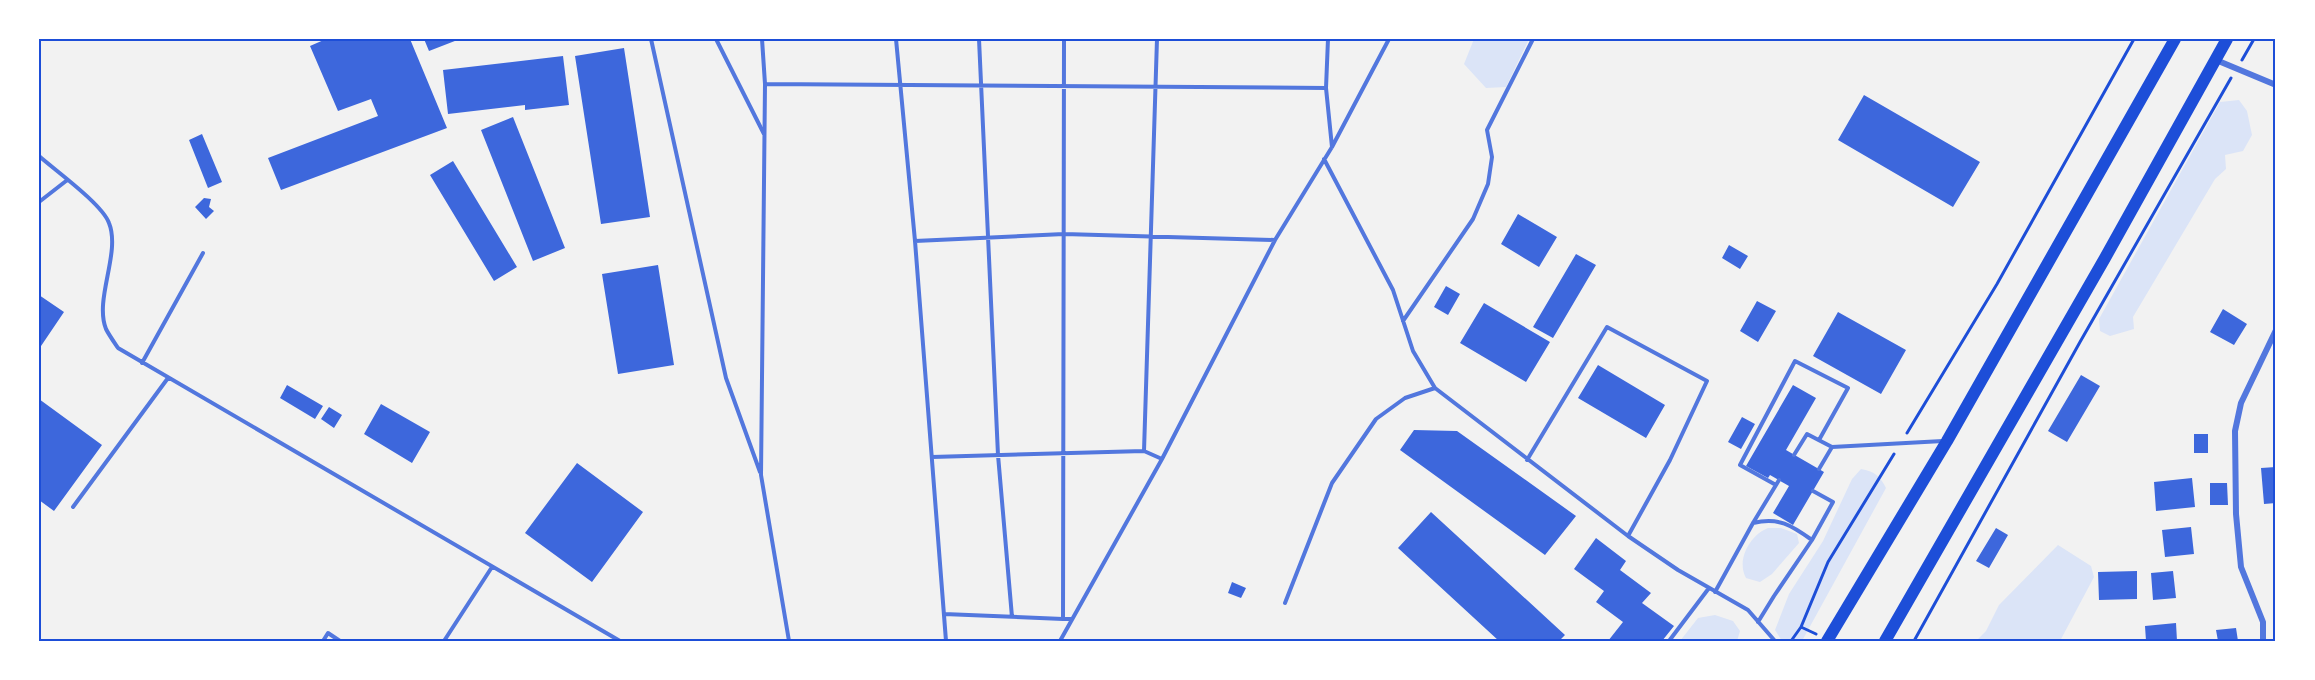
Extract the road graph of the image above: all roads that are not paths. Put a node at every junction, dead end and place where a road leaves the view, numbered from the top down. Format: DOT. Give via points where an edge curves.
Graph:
graph roads {
  1 [pos="651,39"];
  2 [pos="716,39"];
  3 [pos="762,39"];
  4 [pos="896,39"];
  5 [pos="980,39"];
  6 [pos="1064,39"];
  7 [pos="1157,39"];
  8 [pos="1328,39"];
  9 [pos="1389,39"];
  10 [pos="1533,39"];
  11 [pos="2175,39"];
  12 [pos="2227,39"];
  13 [pos="2216,60"];
  14 [pos="765,84"];
  15 [pos="900,84"];
  16 [pos="2276,85"];
  17 [pos="981,86"];
  18 [pos="1063,86"];
  19 [pos="1154,88"];
  20 [pos="1326,88"];
  21 [pos="764,134"];
  22 [pos="1332,147"];
  23 [pos="39,156"];
  24 [pos="1324,159"];
  25 [pos="66,181"];
  26 [pos="39,202"];
  27 [pos="1064,234"];
  28 [pos="988,236"];
  29 [pos="1151,237"];
  30 [pos="1275,240"];
  31 [pos="915,241"];
  32 [pos="203,254"];
  33 [pos="1403,321"];
  34 [pos="2276,330"];
  35 [pos="142,363"];
  36 [pos="168,378"];
  37 [pos="1435,388"];
  38 [pos="1819,440"];
  39 [pos="1947,441"];
  40 [pos="1832,447"];
  41 [pos="1143,451"];
  42 [pos="1062,453"];
  43 [pos="998,455"];
  44 [pos="1794,455"];
  45 [pos="932,457"];
  46 [pos="1162,459"];
  47 [pos="1527,460"];
  48 [pos="1819,469"];
  49 [pos="761,475"];
  50 [pos="1813,491"];
  51 [pos="73,507"];
  52 [pos="1753,523"];
  53 [pos="1628,536"];
  54 [pos="1812,540"];
  55 [pos="492,567"];
  56 [pos="1709,588"];
  57 [pos="1715,592"];
  58 [pos="1285,603"];
  59 [pos="944,614"];
  60 [pos="1012,617"];
  61 [pos="1063,619"];
  62 [pos="1072,619"];
  63 [pos="1758,622"];
  64 [pos="323,641"];
  65 [pos="340,641"];
  66 [pos="444,641"];
  67 [pos="620,641"];
  68 [pos="789,641"];
  69 [pos="946,641"];
  70 [pos="1060,641"];
  71 [pos="1669,641"];
  72 [pos="1774,641"];
  73 [pos="1827,641"];
  74 [pos="1885,641"];
  75 [pos="2264,641"];
  1 -- 49 [label="lane" via="726,378"];
  2 -- 21 [label="lane"];
  3 -- 14 [label="lane"];
  4 -- 15 [label="lane"];
  5 -- 17 [label="lane"];
  6 -- 18 [label="lane"];
  7 -- 19 [label="lane"];
  8 -- 20 [label="lane"];
  9 -- 22 [label="lane"];
  10 -- 33 [label="lane" via="1487,130 1492,157 1490,175 1473,219"];
  11 -- 39 [label="main road"];
  12 -- 13 [label="main road"];
  13 -- 16 [label="street"];
  13 -- 74 [label="main road"];
  14 -- 15 [label="lane"];
  14 -- 21 [label="lane"];
  15 -- 17 [label="lane"];
  15 -- 31 [label="lane"];
  17 -- 18 [label="lane"];
  17 -- 28 [label="lane"];
  18 -- 19 [label="lane"];
  18 -- 27 [label="lane"];
  19 -- 20 [label="lane"];
  19 -- 29 [label="lane"];
  20 -- 22 [label="lane"];
  21 -- 49 [label="lane"];
  22 -- 24 [label="lane"];
  23 -- 25 [label="lane"];
  24 -- 30 [label="lane"];
  24 -- 33 [label="lane" via="1393,290"];
  25 -- 26 [label="lane"];
  25 -- 35 [label="lane" via="95,203 109,223 105,327 118,348"];
  27 -- 28 [label="lane"];
  27 -- 29 [label="lane"];
  27 -- 42 [label="lane"];
  28 -- 31 [label="lane"];
  28 -- 43 [label="lane"];
  29 -- 30 [label="lane"];
  29 -- 41 [label="lane"];
  30 -- 46 [label="lane"];
  31 -- 45 [label="lane"];
  32 -- 35 [label="lane"];
  33 -- 37 [label="lane" via="1413,351"];
  34 -- 75 [label="street" via="2241,403 2235,431 2241,567 2263,622"];
  35 -- 36 [label="lane"];
  36 -- 51 [label="lane"];
  36 -- 55 [label="lane"];
  37 -- 47 [label="lane"];
  37 -- 58 [label="lane" via="1405,398 1376,419 1332,483"];
  38 -- 40 [label="lane"];
  38 -- 44 [label="lane" via="1807,434"];
  38 -- 52 [label="lane" via="1848,388 1795,361 1740,465 1777,482"];
  39 -- 40 [label="lane"];
  39 -- 73 [label="main road"];
  40 -- 48 [label="lane"];
  41 -- 42 [label="lane"];
  41 -- 46 [label="lane"];
  42 -- 43 [label="lane"];
  42 -- 61 [label="lane"];
  43 -- 45 [label="lane"];
  43 -- 60 [label="lane"];
  45 -- 59 [label="lane"];
  46 -- 62 [label="lane"];
  47 -- 53 [label="lane"];
  47 -- 53 [label="lane" via="1607,327 1707,381"];
  49 -- 68 [label="lane"];
  50 -- 54 [label="lane" via="1833,502"];
  52 -- 54 [label="lane" via="1771,519"];
  52 -- 57 [label="lane"];
  53 -- 56 [label="lane"];
  54 -- 63 [label="lane"];
  55 -- 66 [label="lane"];
  55 -- 67 [label="lane"];
  56 -- 57 [label="lane"];
  56 -- 71 [label="lane"];
  57 -- 63 [label="lane" via="1748,610"];
  59 -- 60 [label="lane"];
  59 -- 69 [label="lane"];
  60 -- 61 [label="lane"];
  61 -- 62 [label="lane"];
  62 -- 70 [label="lane"];
  63 -- 72 [label="lane"];
  64 -- 65 [label="lane" via="328,633"];
}
